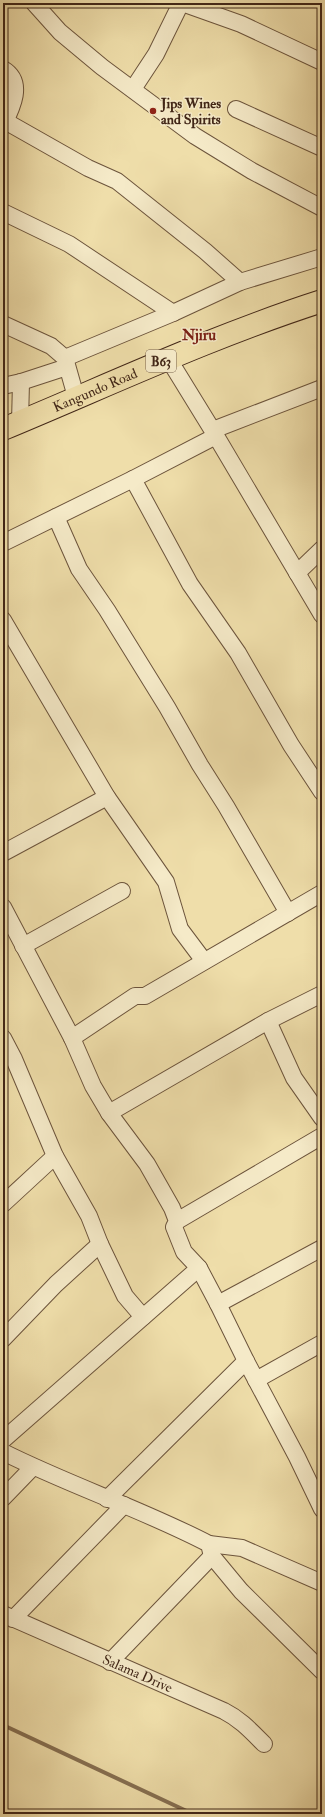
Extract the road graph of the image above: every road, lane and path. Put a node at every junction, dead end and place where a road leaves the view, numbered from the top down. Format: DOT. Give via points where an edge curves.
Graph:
graph roads {
  1 [pos="34,3"];
  2 [pos="182,3"];
  3 [pos="322,62"];
  4 [pos="3,69"];
  5 [pos="133,89"];
  6 [pos="236,109"];
  7 [pos="4,124"];
  8 [pos="322,148"];
  9 [pos="322,208"];
  10 [pos="3,212"];
  11 [pos="322,258"];
  12 [pos="240,282"];
  13 [pos="322,301"];
  14 [pos="173,313"];
  15 [pos="3,324"];
  16 [pos="168,358"];
  17 [pos="66,362"];
  18 [pos="21,382"];
  19 [pos="3,386"];
  20 [pos="322,388"];
  21 [pos="76,397"];
  22 [pos="11,425"];
  23 [pos="214,433"];
  24 [pos="133,480"];
  25 [pos="56,517"];
  26 [pos="3,543"];
  27 [pos="322,549"];
  28 [pos="297,573"];
  29 [pos="322,615"];
  30 [pos="3,620"];
  31 [pos="322,792"];
  32 [pos="107,797"];
  33 [pos="3,853"];
  34 [pos="122,891"];
  35 [pos="322,893"];
  36 [pos="4,910"];
  37 [pos="288,913"];
  38 [pos="23,946"];
  39 [pos="204,962"];
  40 [pos="322,994"];
  41 [pos="268,1021"];
  42 [pos="3,1038"];
  43 [pos="72,1038"];
  44 [pos="8,1064"];
  45 [pos="108,1113"];
  46 [pos="322,1118"];
  47 [pos="322,1136"];
  48 [pos="55,1156"];
  49 [pos="3,1204"];
  50 [pos="177,1221"];
  51 [pos="100,1244"];
  52 [pos="322,1248"];
  53 [pos="199,1268"];
  54 [pos="218,1304"];
  55 [pos="144,1317"];
  56 [pos="3,1339"];
  57 [pos="322,1342"];
  58 [pos="246,1361"];
  59 [pos="256,1380"];
  60 [pos="3,1440"];
  61 [pos="3,1452"];
  62 [pos="33,1467"];
  63 [pos="3,1498"];
  64 [pos="107,1499"];
  65 [pos="124,1506"];
  66 [pos="322,1509"];
  67 [pos="211,1550"];
  68 [pos="322,1583"];
  69 [pos="8,1617"];
  70 [pos="110,1662"];
  71 [pos="322,1671"];
  72 [pos="264,1744"];
  1 -- 5 [label="street" via="60,32 102,68"];
  2 -- 3 [label="street" via="241,24"];
  2 -- 5 [label="street" via="156,54"];
  4 -- 7 [label="street" via="16,82 16,91"];
  5 -- 9 [label="street" via="195,136 252,171"];
  6 -- 8 [label="street"];
  7 -- 12 [label="street" via="117,181"];
  10 -- 14 [label="street" via="69,244"];
  11 -- 12 [label="street"];
  12 -- 14 [label="street"];
  13 -- 16 [label="highway, Kangundo Road / B63"];
  14 -- 17 [label="street"];
  15 -- 17 [label="street" via="50,346"];
  16 -- 21 [label="highway, Kangundo Road / B63"];
  16 -- 23 [label="street"];
  17 -- 18 [label="street"];
  17 -- 21 [label="street"];
  18 -- 19 [label="street"];
  18 -- 22 [label="street"];
  20 -- 23 [label="street"];
  21 -- 22 [label="highway, Kangundo Road / B63"];
  23 -- 24 [label="street"];
  23 -- 28 [label="street"];
  24 -- 25 [label="street"];
  24 -- 31 [label="street" via="190,584 238,653 291,745"];
  25 -- 26 [label="street"];
  25 -- 37 [label="street" via="79,569 108,610 167,707"];
  27 -- 28 [label="street"];
  28 -- 29 [label="street"];
  30 -- 32 [label="street"];
  32 -- 33 [label="street"];
  32 -- 39 [label="street" via="166,882 180,929"];
  34 -- 38 [label="street"];
  35 -- 37 [label="street"];
  36 -- 38 [label="street"];
  37 -- 39 [label="street"];
  38 -- 43 [label="street"];
  39 -- 43 [label="street" via="145,996 135,996"];
  40 -- 41 [label="street"];
  41 -- 45 [label="street"];
  41 -- 46 [label="street" via="294,1078"];
  42 -- 44 [label="street"];
  43 -- 45 [label="street"];
  44 -- 48 [label="street"];
  45 -- 50 [label="street" via="147,1164"];
  47 -- 50 [label="street"];
  48 -- 49 [label="street"];
  48 -- 51 [label="street" via="89,1216"];
  50 -- 53 [label="street" via="174,1227 184,1252"];
  51 -- 55 [label="street" via="125,1296"];
  51 -- 56 [label="street" via="56,1284"];
  52 -- 54 [label="street"];
  53 -- 54 [label="street"];
  53 -- 55 [label="street"];
  54 -- 58 [label="street"];
  55 -- 60 [label="street"];
  57 -- 59 [label="street"];
  58 -- 59 [label="street"];
  58 -- 64 [label="street"];
  59 -- 66 [label="street"];
  61 -- 62 [label="street"];
  62 -- 63 [label="street"];
  62 -- 64 [label="street"];
  64 -- 65 [label="street"];
  65 -- 67 [label="street" via="178,1528"];
  65 -- 69 [label="street"];
  67 -- 68 [label="street" via="242,1548"];
  67 -- 70 [label="street"];
  67 -- 71 [label="street" via="241,1591"];
  69 -- 70 [label="street, Salama Drive"];
  70 -- 72 [label="street, Salama Drive" via="235,1716"];
}
